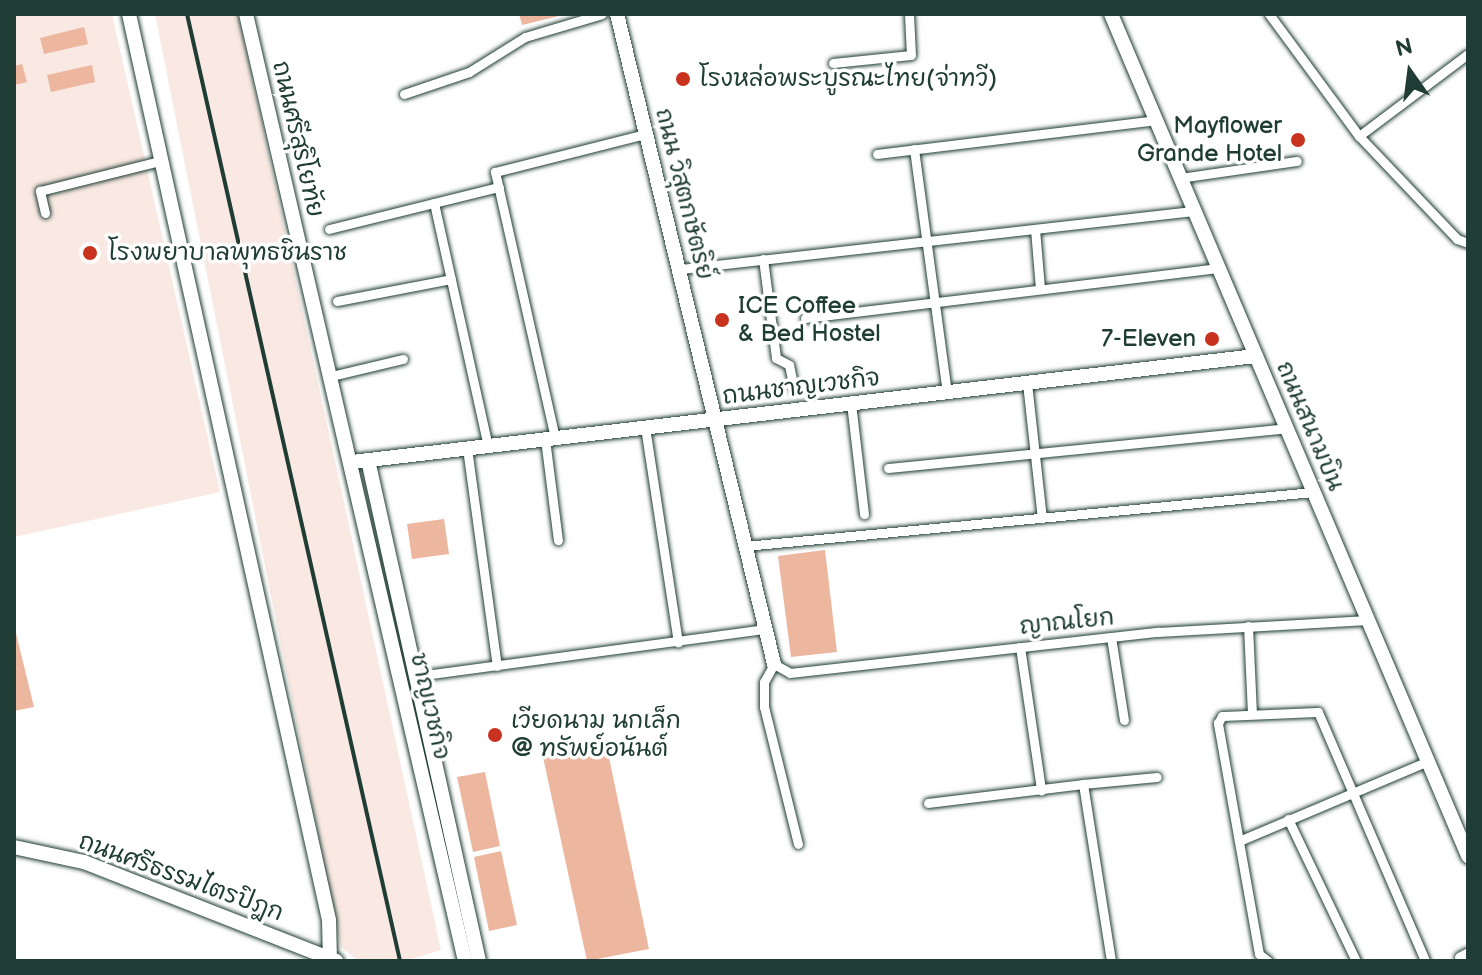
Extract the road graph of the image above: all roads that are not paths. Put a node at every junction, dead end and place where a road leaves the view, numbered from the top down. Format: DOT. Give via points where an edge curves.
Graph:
graph roads {
  1 [pos="129,14"];
  2 [pos="246,14"];
  3 [pos="602,14"];
  4 [pos="617,14"];
  5 [pos="909,14"];
  6 [pos="1111,14"];
  7 [pos="1269,14"];
  8 [pos="1468,54"];
  9 [pos="833,63"];
  10 [pos="404,94"];
  11 [pos="1157,120"];
  12 [pos="645,134"];
  13 [pos="1359,136"];
  14 [pos="914,149"];
  15 [pos="877,154"];
  16 [pos="163,160"];
  17 [pos="1297,161"];
  18 [pos="1180,178"];
  19 [pos="499,187"];
  20 [pos="434,203"];
  21 [pos="1193,211"];
  22 [pos="45,213"];
  23 [pos="329,229"];
  24 [pos="1035,229"];
  25 [pos="926,241"];
  26 [pos="1468,243"];
  27 [pos="763,259"];
  28 [pos="1218,268"];
  29 [pos="681,269"];
  30 [pos="451,279"];
  31 [pos="1040,289"];
  32 [pos="337,301"];
  33 [pos="934,302"];
  34 [pos="805,318"];
  35 [pos="1256,356"];
  36 [pos="403,359"];
  37 [pos="331,376"];
  38 [pos="1027,383"];
  39 [pos="794,389"];
  40 [pos="947,392"];
  41 [pos="851,403"];
  42 [pos="715,419"];
  43 [pos="645,427"];
  44 [pos="1287,428"];
  45 [pos="550,438"];
  46 [pos="488,446"];
  47 [pos="467,448"];
  48 [pos="1035,454"];
  49 [pos="368,460"];
  50 [pos="352,462"];
  51 [pos="888,468"];
  52 [pos="1313,492"];
  53 [pos="864,514"];
  54 [pos="1042,518"];
  55 [pos="558,540"];
  56 [pos="745,546"];
  57 [pos="1368,620"];
  58 [pos="1248,626"];
  59 [pos="765,629"];
  60 [pos="1111,637"];
  61 [pos="678,642"];
  62 [pos="1020,647"];
  63 [pos="774,664"];
  64 [pos="497,666"];
  65 [pos="417,676"];
  66 [pos="1252,714"];
  67 [pos="1124,720"];
  68 [pos="1428,761"];
  69 [pos="1157,777"];
  70 [pos="1083,784"];
  71 [pos="1041,790"];
  72 [pos="1351,791"];
  73 [pos="928,803"];
  74 [pos="1288,819"];
  75 [pos="1239,841"];
  76 [pos="798,844"];
  77 [pos="14,847"];
  78 [pos="1468,856"];
  79 [pos="332,960"];
  80 [pos="465,961"];
  81 [pos="479,961"];
  82 [pos="1111,961"];
  83 [pos="1268,961"];
  84 [pos="1356,961"];
  85 [pos="1425,961"];
  1 -- 16 [label="street"];
  2 -- 37 [label="street, ถนนศรีสุริโยทัย"];
  3 -- 10 [label="street" via="525,37 469,72"];
  4 -- 12 [label="street, ถนน วิสุตกษัตริย์"];
  5 -- 9 [label="street" via="911,55"];
  6 -- 11 [label="street, ถนนสนามบิน"];
  7 -- 13 [label="street"];
  8 -- 13 [label="street"];
  11 -- 14 [label="street"];
  11 -- 18 [label="street, ถนนสนามบิน"];
  12 -- 19 [label="street" via="495,172"];
  12 -- 29 [label="street, ถนน วิสุตกษัตริย์"];
  13 -- 26 [label="street" via="1457,239"];
  14 -- 15 [label="street"];
  14 -- 25 [label="street"];
  16 -- 22 [label="street" via="40,191"];
  16 -- 79 [label="street" via="329,920"];
  17 -- 18 [label="street"];
  18 -- 21 [label="street, ถนนสนามบิน"];
  19 -- 20 [label="street"];
  19 -- 45 [label="street"];
  20 -- 23 [label="street"];
  20 -- 30 [label="street"];
  21 -- 24 [label="street"];
  21 -- 28 [label="street, ถนนสนามบิน"];
  24 -- 25 [label="street"];
  24 -- 31 [label="street"];
  25 -- 27 [label="street"];
  25 -- 33 [label="street"];
  27 -- 29 [label="street"];
  27 -- 39 [label="street" via="776,358 789,365"];
  28 -- 31 [label="street"];
  28 -- 35 [label="street, ถนนสนามบิน"];
  29 -- 42 [label="street, ถนน วิสุตกษัตริย์"];
  30 -- 32 [label="street"];
  30 -- 46 [label="street"];
  31 -- 33 [label="street"];
  33 -- 34 [label="street"];
  33 -- 40 [label="street"];
  35 -- 38 [label="street, ถนนชาญเวชกิจ"];
  35 -- 44 [label="street, ถนนสนามบิน"];
  36 -- 37 [label="street"];
  37 -- 50 [label="street, ถนนศรีสุริโยทัย"];
  38 -- 40 [label="street, ถนนชาญเวชกิจ"];
  38 -- 48 [label="street"];
  40 -- 41 [label="street, ถนนชาญเวชกิจ"];
  41 -- 42 [label="street, ถนนชาญเวชกิจ"];
  41 -- 53 [label="street"];
  42 -- 43 [label="street, ถนนชาญเวชกิจ"];
  42 -- 56 [label="street, ถนน วิสุตกษัตริย์"];
  43 -- 45 [label="street, ถนนชาญเวชกิจ"];
  43 -- 61 [label="street"];
  44 -- 48 [label="street"];
  44 -- 52 [label="street, ถนนสนามบิน"];
  45 -- 46 [label="street, ถนนชาญเวชกิจ"];
  45 -- 55 [label="street"];
  46 -- 47 [label="street, ถนนชาญเวชกิจ"];
  47 -- 49 [label="street, ถนนชาญเวชกิจ"];
  47 -- 64 [label="street"];
  48 -- 51 [label="street"];
  48 -- 54 [label="street"];
  49 -- 50 [label="street, ถนนชาญเวชกิจ"];
  49 -- 65 [label="street"];
  50 -- 80 [label="street, ชาญเวชกิจ"];
  52 -- 54 [label="street"];
  52 -- 57 [label="street, ถนนสนามบิน"];
  54 -- 56 [label="street"];
  56 -- 59 [label="street, ถนน วิสุตกษัตริย์"];
  57 -- 58 [label="street, ญาณโยก"];
  57 -- 68 [label="street, ถนนสนามบิน"];
  58 -- 60 [label="street, ญาณโยก"];
  58 -- 66 [label="street"];
  59 -- 61 [label="street"];
  59 -- 63 [label="street, ถนน วิสุตกษัตริย์"];
  60 -- 62 [label="street, ญาณโยก"];
  60 -- 67 [label="street"];
  61 -- 64 [label="street"];
  62 -- 63 [label="street, ญาณโยก" via="790,673"];
  62 -- 71 [label="street"];
  63 -- 76 [label="street" via="764,682 764,707"];
  64 -- 65 [label="street"];
  65 -- 81 [label="street"];
  66 -- 72 [label="street" via="1318,712"];
  66 -- 75 [label="street" via="1222,716 1218,723"];
  68 -- 72 [label="street"];
  68 -- 78 [label="street, ถนนสนามบิน"];
  69 -- 70 [label="street"];
  70 -- 71 [label="street"];
  70 -- 82 [label="street"];
  71 -- 73 [label="street"];
  72 -- 74 [label="street"];
  72 -- 85 [label="street"];
  74 -- 75 [label="street"];
  74 -- 84 [label="street"];
  75 -- 83 [label="street" via="1259,954"];
  77 -- 79 [label="street, ถนนศรีธรรมไตรปิฎก" via="84,862"];
}
